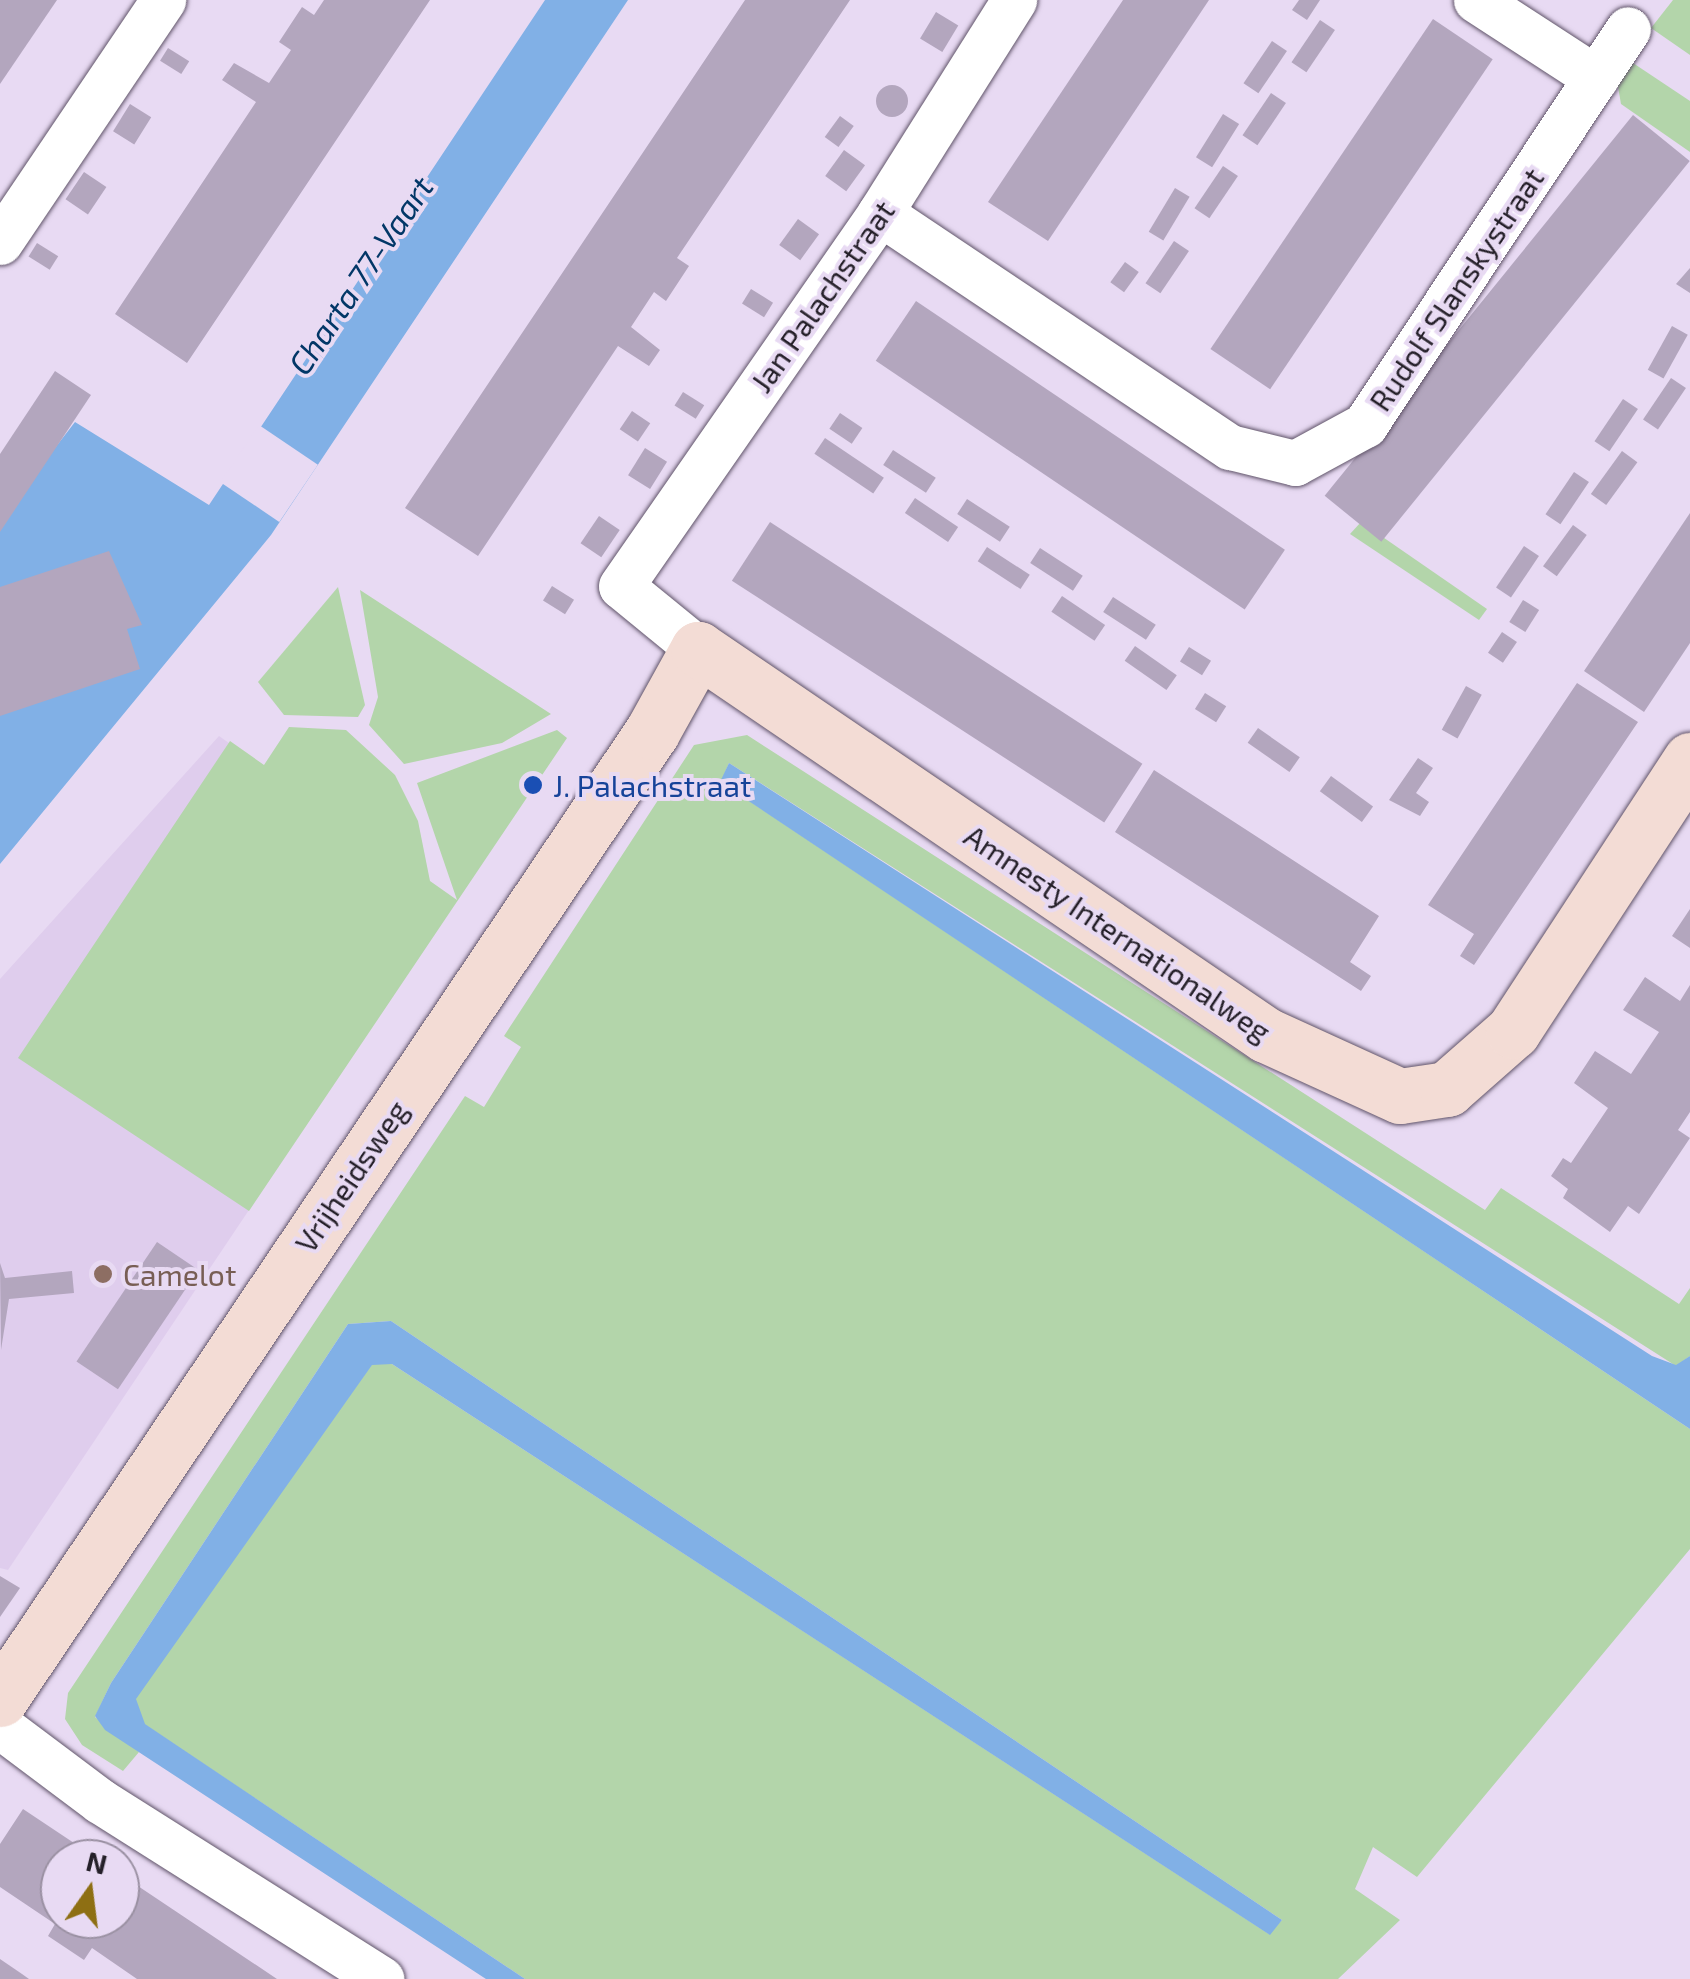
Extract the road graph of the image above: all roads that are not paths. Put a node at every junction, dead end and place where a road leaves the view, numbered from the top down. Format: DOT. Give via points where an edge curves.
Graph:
graph roads {
  1 [pos="163,0"];
  2 [pos="1014,0"];
  3 [pos="1476,0"];
  4 [pos="1628,29"];
  5 [pos="1596,78"];
  6 [pos="880,213"];
  7 [pos="0,242"];
  8 [pos="621,586"];
  9 [pos="698,650"];
  10 [pos="1690,760"];
  11 [pos="0,1699"];
  12 [pos="0,1726"];
  13 [pos="382,1979"];
  1 -- 7 [label="street"];
  2 -- 6 [label="street, Jan Palachstraat"];
  3 -- 5 [label="street"];
  4 -- 5 [label="street, Rudolf Slanskystraat"];
  5 -- 6 [label="street, Rudolf Slanskystraat" via="1365,425 1294,463 1230,447"];
  6 -- 8 [label="street, Jan Palachstraat"];
  8 -- 9 [label="street, Amnesty Internationalweg"];
  9 -- 10 [label="street, Amnesty Internationalweg" via="1266,1035 1400,1096 1447,1089 1513,1031"];
  9 -- 11 [label="street, Vrijheidsweg" via="652,732"];
  12 -- 13 [label="street" via="100,1801"];
}
